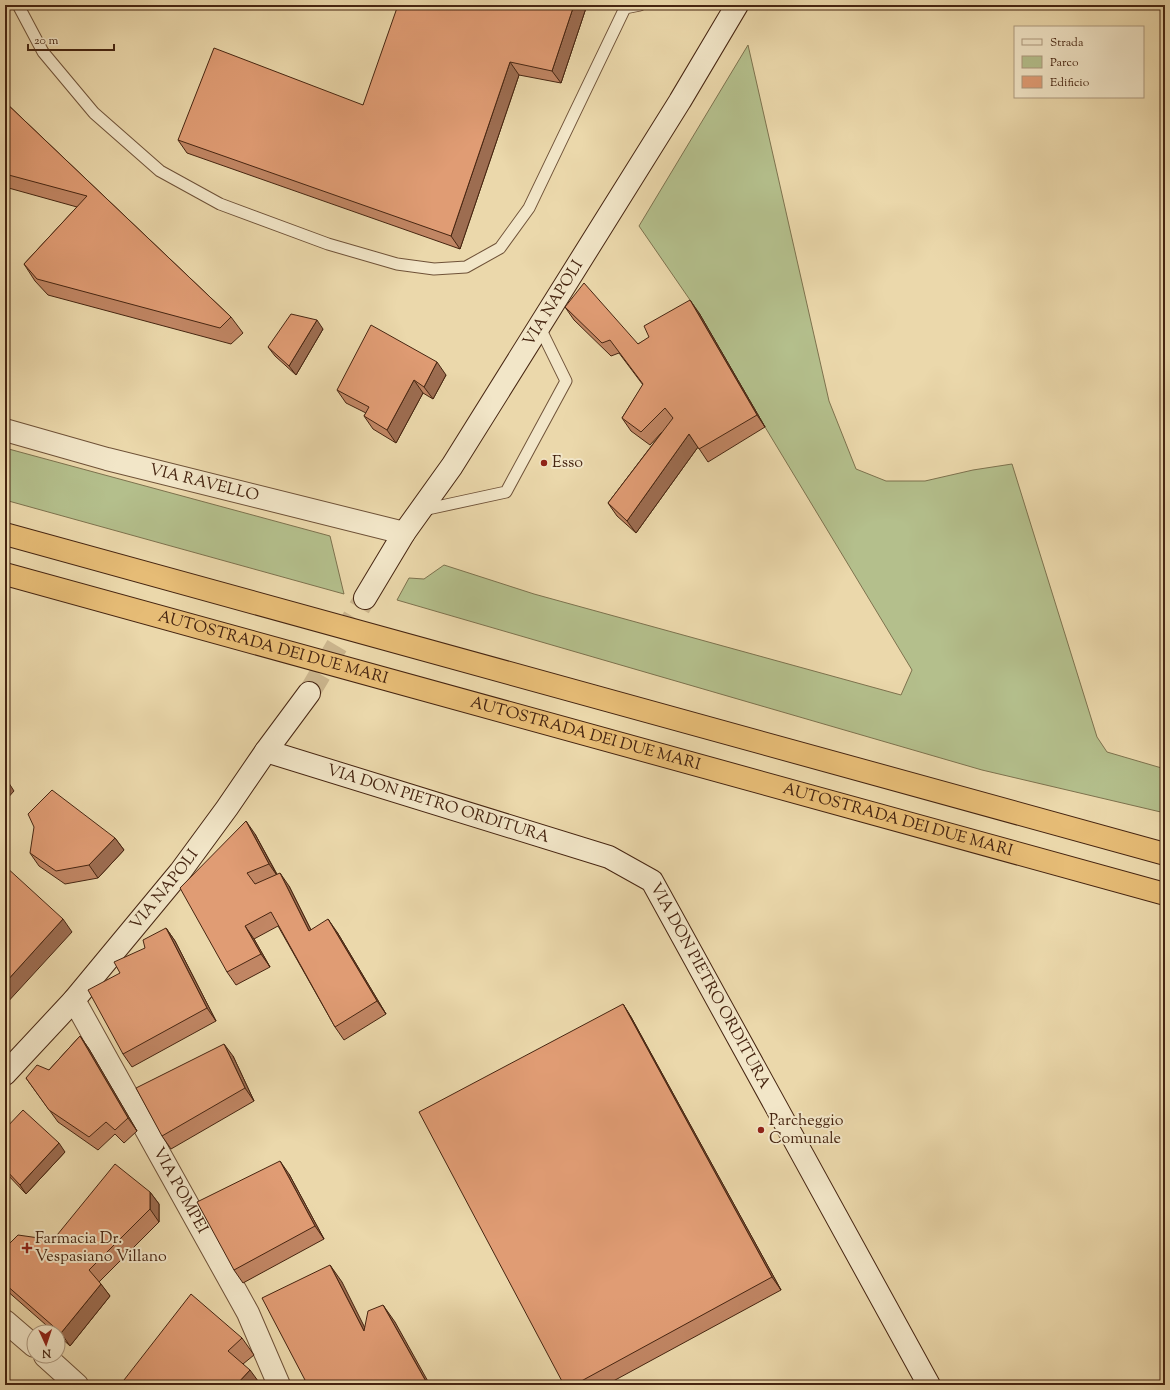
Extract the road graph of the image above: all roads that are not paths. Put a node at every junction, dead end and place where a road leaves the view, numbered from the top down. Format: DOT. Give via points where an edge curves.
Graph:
graph roads {
  1 [pos="18,5"];
  2 [pos="640,5"];
  3 [pos="736,5"];
  4 [pos="626,7"];
  5 [pos="539,326"];
  6 [pos="5,430"];
  7 [pos="420,510"];
  8 [pos="404,533"];
  9 [pos="5,534"];
  10 [pos="5,574"];
  11 [pos="365,598"];
  12 [pos="309,693"];
  13 [pos="266,751"];
  14 [pos="1165,854"];
  15 [pos="1165,894"];
  16 [pos="74,1000"];
  17 [pos="5,1074"];
  18 [pos="5,1321"];
  19 [pos="26,1339"];
  20 [pos="54,1364"];
  21 [pos="77,1385"];
  22 [pos="279,1385"];
  23 [pos="929,1385"];
  1 -- 4 [label="lane" via="42,52 94,113 160,171 220,204 328,244 397,264 434,269 466,267 500,248 529,208"];
  2 -- 4 [label="lane"];
  3 -- 5 [label="main road, VIA NAPOLI" via="680,101"];
  5 -- 7 [label="main road, VIA NAPOLI" via="452,466"];
  5 -- 7 [label="lane" via="566,380 506,492"];
  6 -- 8 [label="main road, VIA RAVELLO" via="107,459"];
  7 -- 8 [label="main road, VIA NAPOLI"];
  8 -- 11 [label="main road, VIA NAPOLI"];
  9 -- 14 [label="highway"];
  10 -- 15 [label="highway, AUTOSTRADA DEI DUE MARI"];
  12 -- 13 [label="main road, VIA NAPOLI"];
  13 -- 16 [label="main road, VIA NAPOLI" via="180,872"];
  13 -- 23 [label="main road, VIA DON PIETRO ORDITURA" via="609,857 652,881"];
  16 -- 17 [label="main road, VIA NAPOLI"];
  16 -- 22 [label="main road, VIA POMPEI" via="248,1313"];
  18 -- 19 [label="main road"];
  20 -- 21 [label="main road"];
}
